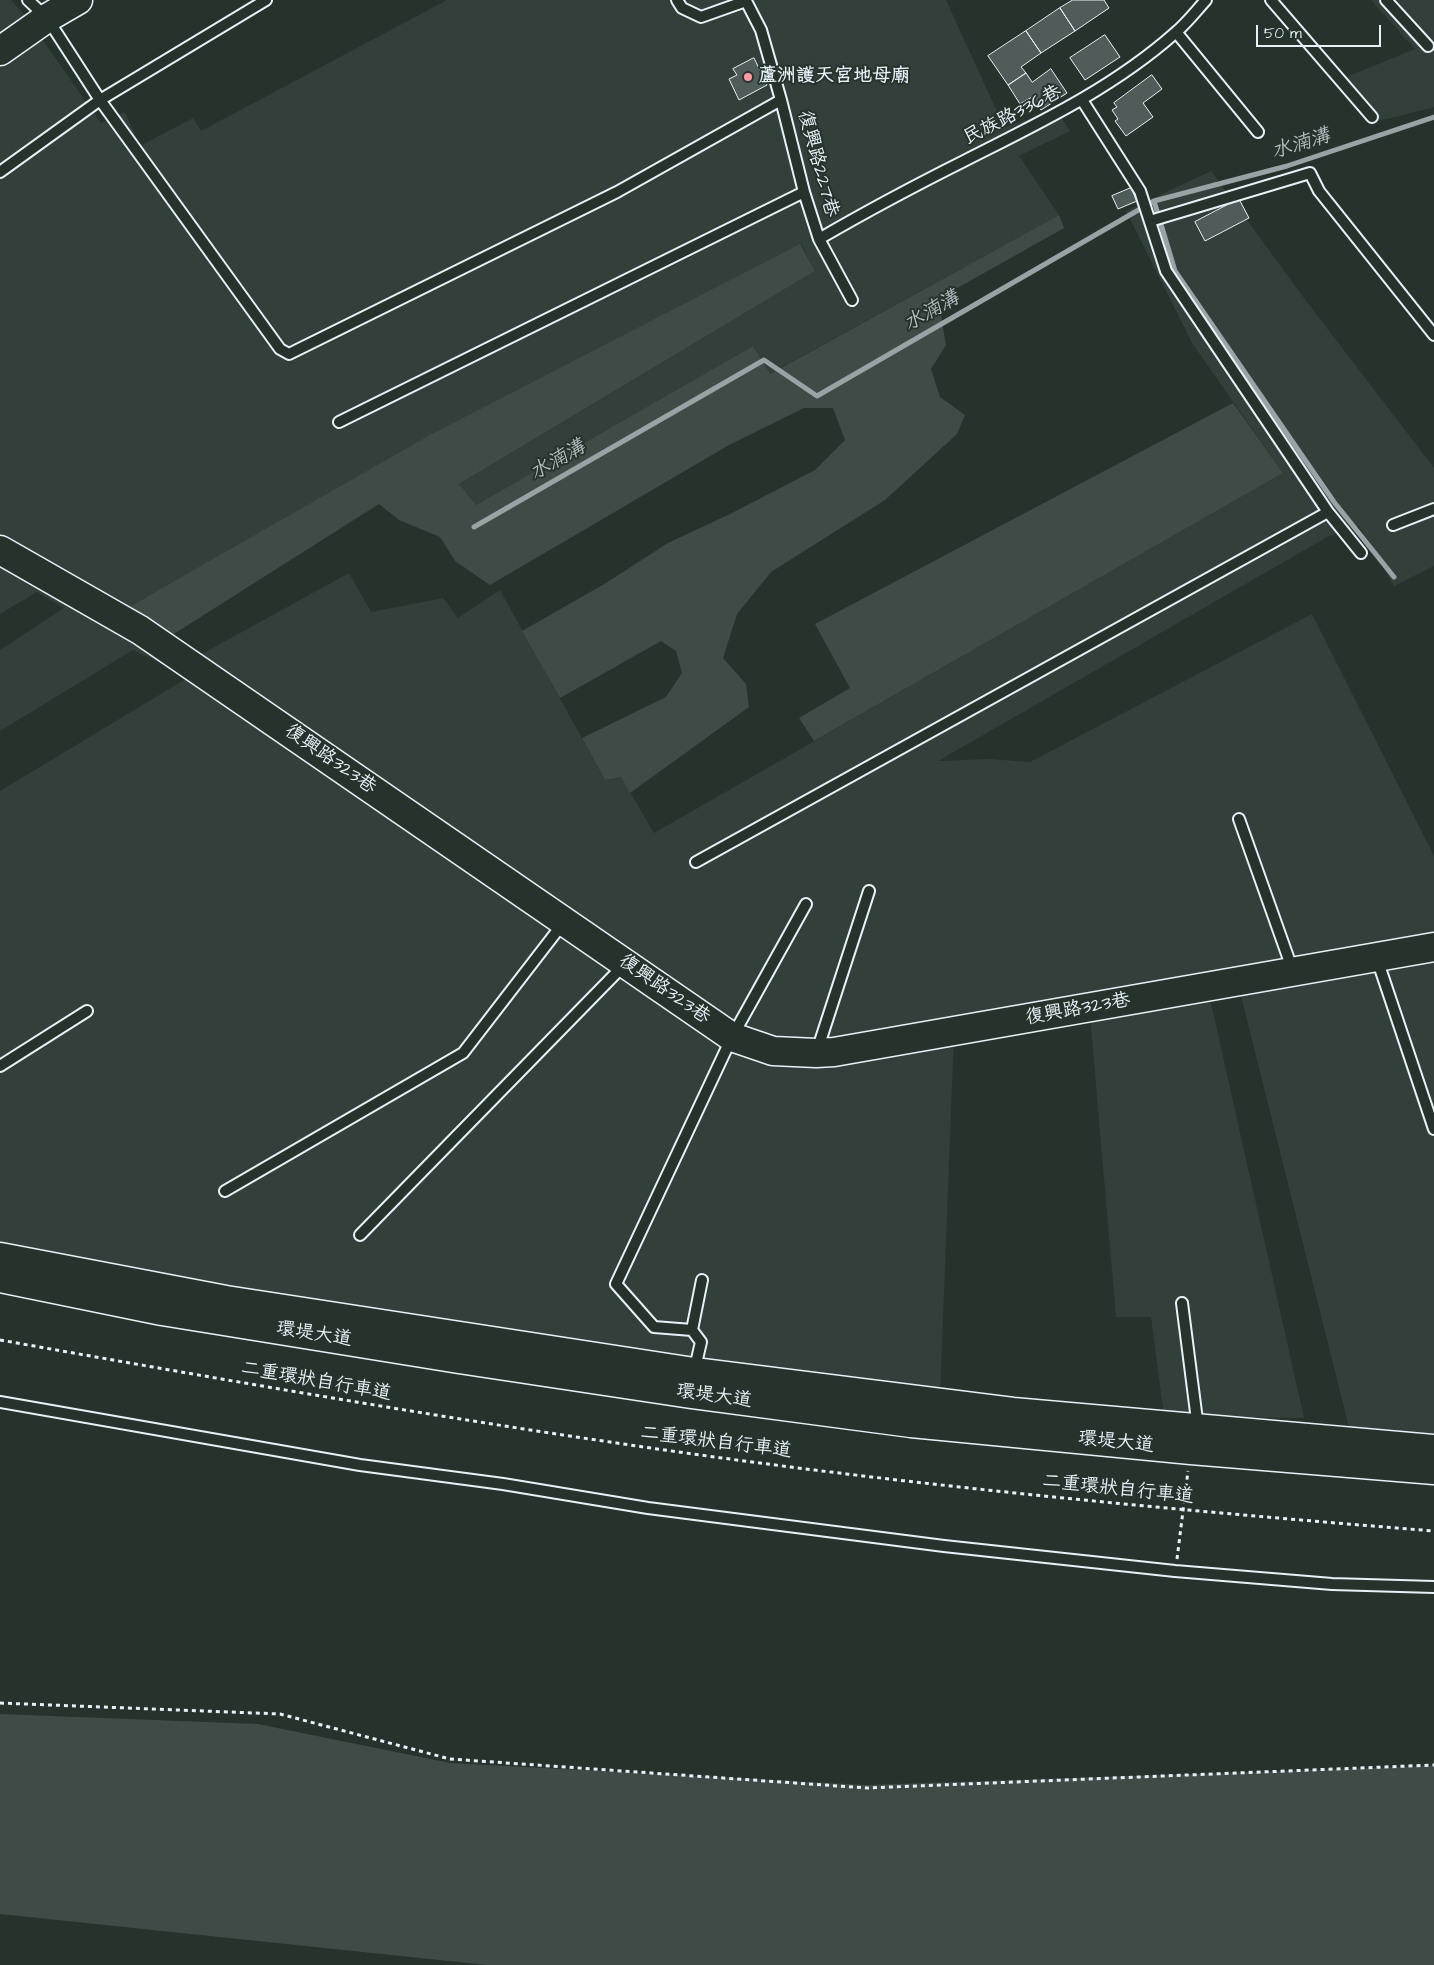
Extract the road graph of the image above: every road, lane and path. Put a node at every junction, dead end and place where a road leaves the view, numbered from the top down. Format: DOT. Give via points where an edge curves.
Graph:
graph roads {
  1 [pos="78,0"];
  2 [pos="266,0"];
  3 [pos="677,0"];
  4 [pos="1206,0"];
  5 [pos="1271,0"];
  6 [pos="1386,0"];
  7 [pos="38,9"];
  8 [pos="1176,32"];
  9 [pos="1428,46"];
  10 [pos="0,51"];
  11 [pos="100,100"];
  12 [pos="782,100"];
  13 [pos="1082,100"];
  14 [pos="1372,116"];
  15 [pos="1258,132"];
  16 [pos="0,172"];
  17 [pos="804,192"];
  18 [pos="1150,221"];
  19 [pos="819,239"];
  20 [pos="852,300"];
  21 [pos="1434,335"];
  22 [pos="339,422"];
  23 [pos="1434,509"];
  24 [pos="1328,512"];
  25 [pos="1393,526"];
  26 [pos="0,550"];
  27 [pos="1361,553"];
  28 [pos="1239,819"];
  29 [pos="696,862"];
  30 [pos="869,891"];
  31 [pos="806,904"];
  32 [pos="564,921"];
  33 [pos="1434,947"];
  34 [pos="1377,957"];
  35 [pos="626,964"];
  36 [pos="1293,972"];
  37 [pos="87,1011"];
  38 [pos="732,1037"];
  39 [pos="816,1053"];
  40 [pos="0,1066"];
  41 [pos="1434,1129"];
  42 [pos="225,1191"];
  43 [pos="360,1235"];
  44 [pos="0,1257"];
  45 [pos="0,1278"];
  46 [pos="702,1280"];
  47 [pos="1182,1303"];
  48 [pos="692,1330"];
  49 [pos="0,1340"];
  50 [pos="694,1372"];
  51 [pos="0,1402"];
  52 [pos="1198,1429"];
  53 [pos="1434,1449"];
  54 [pos="1189,1469"];
  55 [pos="1434,1470"];
  56 [pos="1184,1511"];
  57 [pos="1434,1531"];
  58 [pos="1175,1571"];
  59 [pos="1434,1587"];
  60 [pos="0,1703"];
  61 [pos="1434,1765"];
  1 -- 7 [label="street"];
  2 -- 11 [label="lane"];
  3 -- 12 [label="lane, 復興路227巷" via="682,8 701,17 746,2 760,30"];
  4 -- 8 [label="lane, 民族路336巷"];
  5 -- 14 [label="lane"];
  6 -- 9 [label="lane"];
  7 -- 10 [label="street"];
  7 -- 11 [label="lane"];
  8 -- 13 [label="lane, 民族路336巷" via="1129,70"];
  8 -- 15 [label="lane"];
  11 -- 12 [label="lane" via="280,349 290,354 617,192"];
  11 -- 16 [label="lane"];
  12 -- 17 [label="lane, 復興路227巷"];
  13 -- 18 [label="lane" via="1140,191"];
  13 -- 19 [label="lane, 民族路336巷" via="883,202"];
  17 -- 19 [label="lane, 復興路227巷"];
  17 -- 22 [label="lane"];
  18 -- 21 [label="lane" via="1310,173 1318,191"];
  18 -- 24 [label="lane" via="1166,271"];
  19 -- 20 [label="lane, 復興路227巷"];
  23 -- 25 [label="lane"];
  24 -- 27 [label="lane"];
  24 -- 29 [label="lane"];
  26 -- 32 [label="street, 復興路323巷" via="140,630"];
  28 -- 36 [label="lane"];
  30 -- 39 [label="lane"];
  31 -- 38 [label="lane"];
  32 -- 35 [label="street, 復興路323巷"];
  32 -- 42 [label="lane" via="463,1053"];
  33 -- 34 [label="street, 復興路323巷"];
  34 -- 36 [label="street, 復興路323巷"];
  34 -- 41 [label="lane"];
  35 -- 38 [label="street, 復興路323巷"];
  35 -- 43 [label="lane"];
  36 -- 39 [label="street, 復興路323巷"];
  37 -- 40 [label="lane"];
  38 -- 39 [label="street, 復興路323巷" via="773,1051"];
  38 -- 48 [label="lane" via="616,1284 654,1327"];
  44 -- 50 [label="street, 環堤大道" via="236,1301"];
  45 -- 55 [label="street, 環堤大道" via="162,1311 720,1398 911,1423"];
  46 -- 48 [label="lane"];
  47 -- 52 [label="lane"];
  48 -- 50 [label="lane" via="701,1342"];
  49 -- 56 [label="path, 二重環狀自行車道" via="314,1396 613,1443 929,1484"];
  50 -- 52 [label="street, 環堤大道" via="1013,1412"];
  51 -- 58 [label="lane" via="360,1465 648,1508 944,1546"];
  52 -- 53 [label="street, 環堤大道"];
  54 -- 56 [label="path"];
  56 -- 57 [label="path, 二重環狀自行車道"];
  56 -- 58 [label="path"];
  58 -- 59 [label="lane" via="1332,1584"];
  60 -- 61 [label="path" via="280,1714 450,1759 867,1788"];
}
